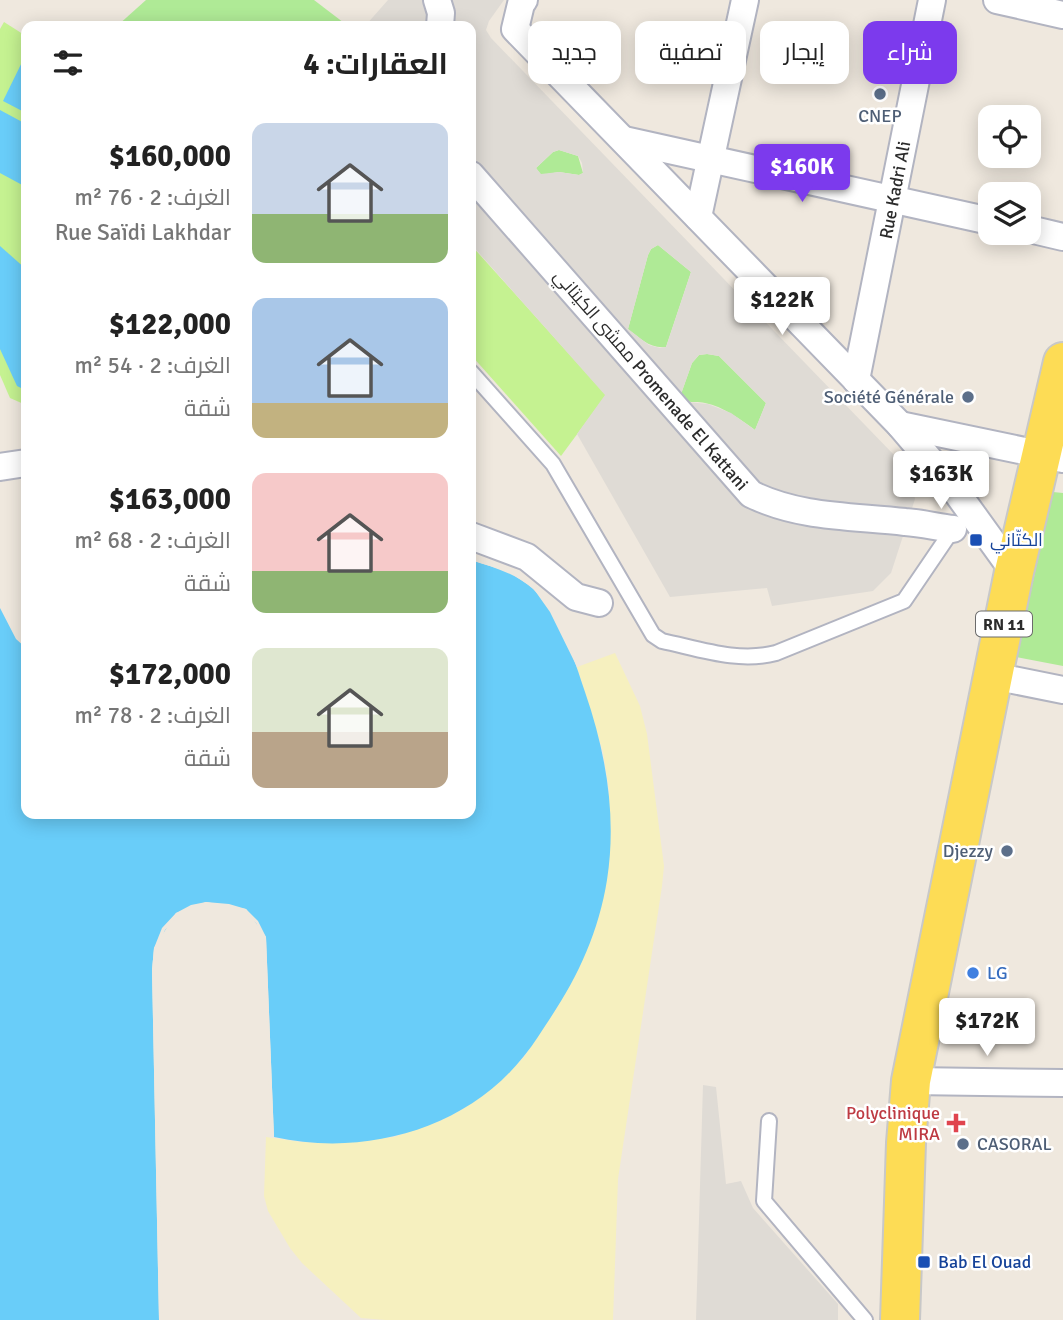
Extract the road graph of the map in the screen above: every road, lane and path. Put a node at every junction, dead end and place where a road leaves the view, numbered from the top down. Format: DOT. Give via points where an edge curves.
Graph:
graph roads {
  1 [pos="437,0"];
  2 [pos="524,0"];
  3 [pos="745,0"];
  4 [pos="932,0"];
  5 [pos="997,0"];
  6 [pos="1063,15"];
  7 [pos="440,21"];
  8 [pos="624,140"];
  9 [pos="710,159"];
  10 [pos="476,181"];
  11 [pos="894,200"];
  12 [pos="698,217"];
  13 [pos="978,218"];
  14 [pos="1041,232"];
  15 [pos="1063,237"];
  16 [pos="1063,362"];
  17 [pos="476,378"];
  18 [pos="856,380"];
  19 [pos="900,425"];
  20 [pos="1052,457"];
  21 [pos="21,464"];
  22 [pos="0,467"];
  23 [pos="960,518"];
  24 [pos="476,538"];
  25 [pos="1014,572"];
  26 [pos="599,603"];
  27 [pos="993,676"];
  28 [pos="1063,691"];
  29 [pos="911,1081"];
  30 [pos="1063,1083"];
  31 [pos="769,1121"];
  32 [pos="864,1320"];
  33 [pos="900,1320"];
  1 -- 7 [label="street"];
  2 -- 8 [label="street" via="515,29"];
  3 -- 9 [label="street"];
  4 -- 11 [label="street, Rue Kadri Ali"];
  5 -- 6 [label="street"];
  8 -- 9 [label="street"];
  8 -- 12 [label="street"];
  9 -- 11 [label="street"];
  9 -- 12 [label="street"];
  10 -- 23 [label="street, ممشى الكيتاني Promenade El Kattani" via="751,494 815,514 908,522"];
  11 -- 13 [label="street"];
  11 -- 18 [label="street, Rue Kadri Ali"];
  12 -- 18 [label="street"];
  14 -- 15 [label="street"];
  16 -- 20 [label="main road, RN 11"];
  17 -- 23 [label="lane" via="553,464 653,635 662,641 733,657 758,657 904,601"];
  18 -- 19 [label="street"];
  19 -- 20 [label="street"];
  19 -- 23 [label="street" via="952,486"];
  20 -- 25 [label="main road, RN 11"];
  21 -- 22 [label="street"];
  23 -- 25 [label="street"];
  24 -- 26 [label="street" via="527,558 576,597"];
  25 -- 27 [label="main road, RN 11"];
  27 -- 28 [label="street"];
  27 -- 29 [label="main road, RN 11"];
  29 -- 30 [label="street"];
  29 -- 33 [label="main road, RN 11"];
  31 -- 32 [label="lane" via="764,1201"];
}
